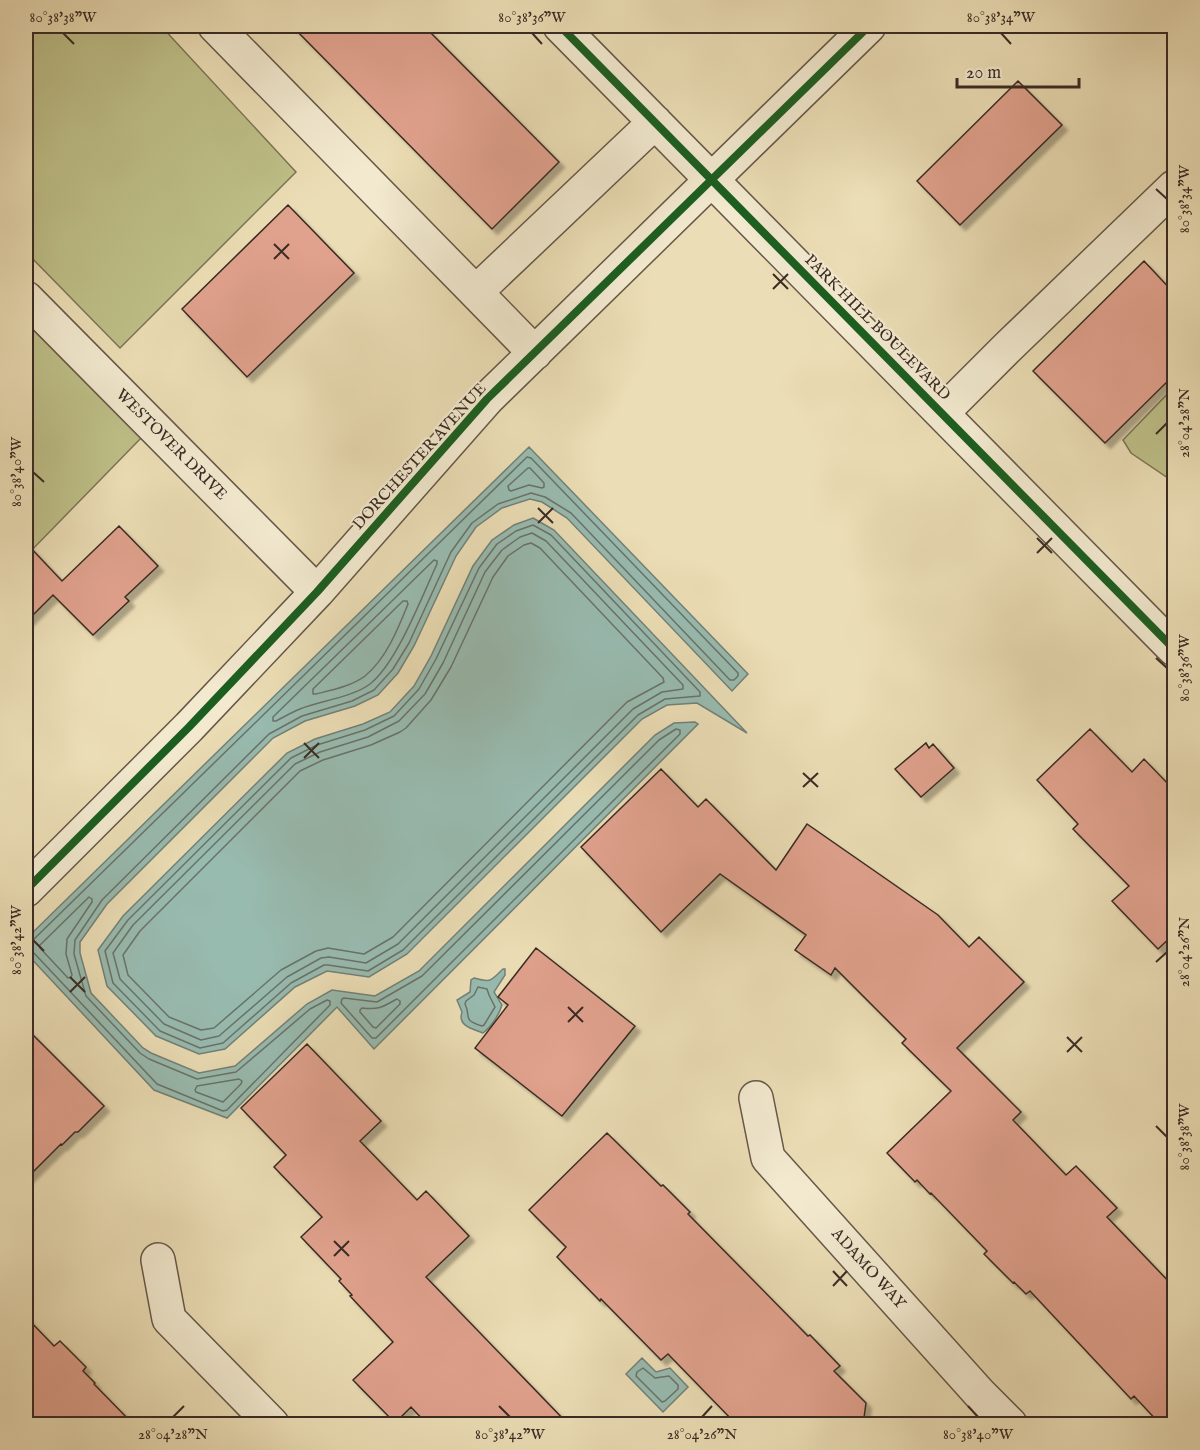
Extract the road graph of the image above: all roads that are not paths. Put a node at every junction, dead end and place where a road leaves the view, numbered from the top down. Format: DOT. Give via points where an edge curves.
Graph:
graph roads {
  1 [pos="216,26"];
  2 [pos="560,26"];
  3 [pos="869,26"];
  4 [pos="655,122"];
  5 [pos="712,180"];
  6 [pos="1174,188"];
  7 [pos="476,292"];
  8 [pos="26,298"];
  9 [pos="535,353"];
  10 [pos="942,413"];
  11 [pos="317,592"];
  12 [pos="1174,649"];
  13 [pos="26,890"];
  14 [pos="756,1098"];
  15 [pos="158,1260"];
  16 [pos="272,1425"];
  17 [pos="1010,1425"];
  1 -- 7 [label="street"];
  2 -- 4 [label="street, PARK HILL BOULEVARD"];
  3 -- 5 [label="street, DORCHESTER AVENUE"];
  4 -- 5 [label="street, PARK HILL BOULEVARD"];
  4 -- 7 [label="street"];
  5 -- 9 [label="street, DORCHESTER AVENUE"];
  5 -- 10 [label="street, PARK HILL BOULEVARD"];
  6 -- 10 [label="street"];
  7 -- 9 [label="street"];
  8 -- 11 [label="street, WESTOVER DRIVE"];
  9 -- 11 [label="street, DORCHESTER AVENUE" via="487,399"];
  10 -- 12 [label="street, PARK HILL BOULEVARD"];
  11 -- 13 [label="street, DORCHESTER AVENUE"];
  14 -- 17 [label="street, ADAMO WAY" via="768,1158"];
  15 -- 16 [label="street" via="169,1319"];
}
